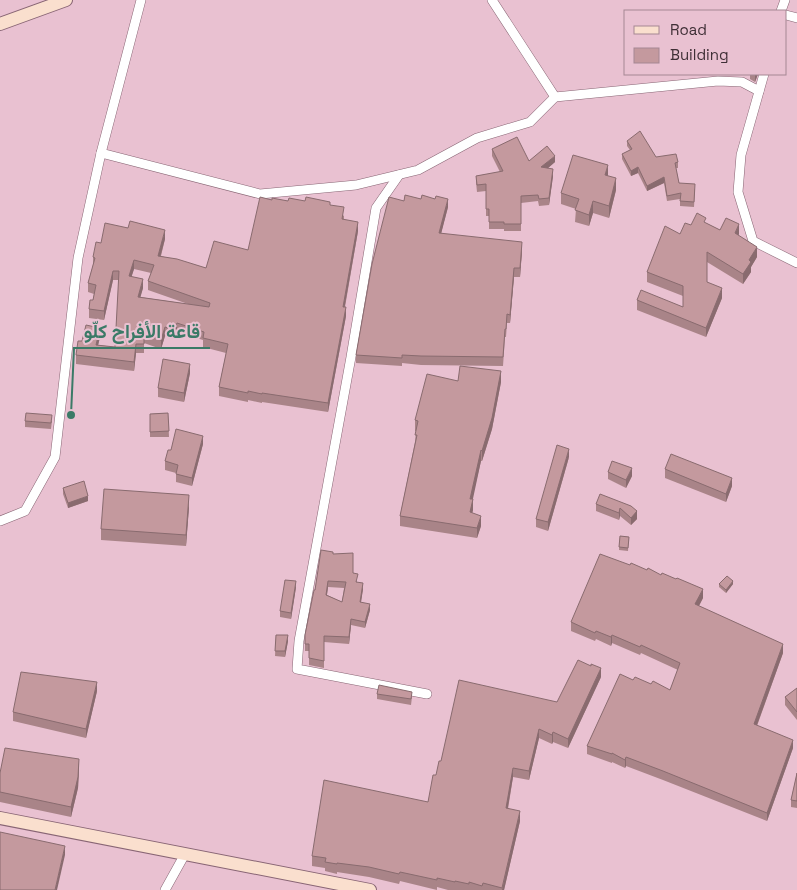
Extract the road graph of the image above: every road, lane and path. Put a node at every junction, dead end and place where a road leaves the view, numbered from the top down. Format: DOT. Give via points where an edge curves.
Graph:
graph roads {
  1 [pos="66,0"];
  2 [pos="141,0"];
  3 [pos="492,0"];
  4 [pos="0,24"];
  5 [pos="764,75"];
  6 [pos="759,91"];
  7 [pos="555,97"];
  8 [pos="101,153"];
  9 [pos="399,175"];
  10 [pos="797,264"];
  11 [pos="0,520"];
  12 [pos="427,694"];
  13 [pos="0,818"];
  14 [pos="185,854"];
  15 [pos="165,890"];
  16 [pos="370,890"];
  1 -- 4 [label="street"];
  2 -- 8 [label="street"];
  3 -- 7 [label="street"];
  5 -- 6 [label="street"];
  6 -- 7 [label="street" via="742,82 718,81"];
  6 -- 10 [label="street" via="741,155 738,192 753,241"];
  7 -- 9 [label="street" via="530,122 477,138 418,170"];
  8 -- 9 [label="street" via="260,194 356,185"];
  8 -- 11 [label="street" via="78,258 55,457 25,511"];
  9 -- 12 [label="street" via="376,208 299,641 297,669"];
  13 -- 14 [label="street"];
  14 -- 15 [label="street"];
  14 -- 16 [label="street"];
}
